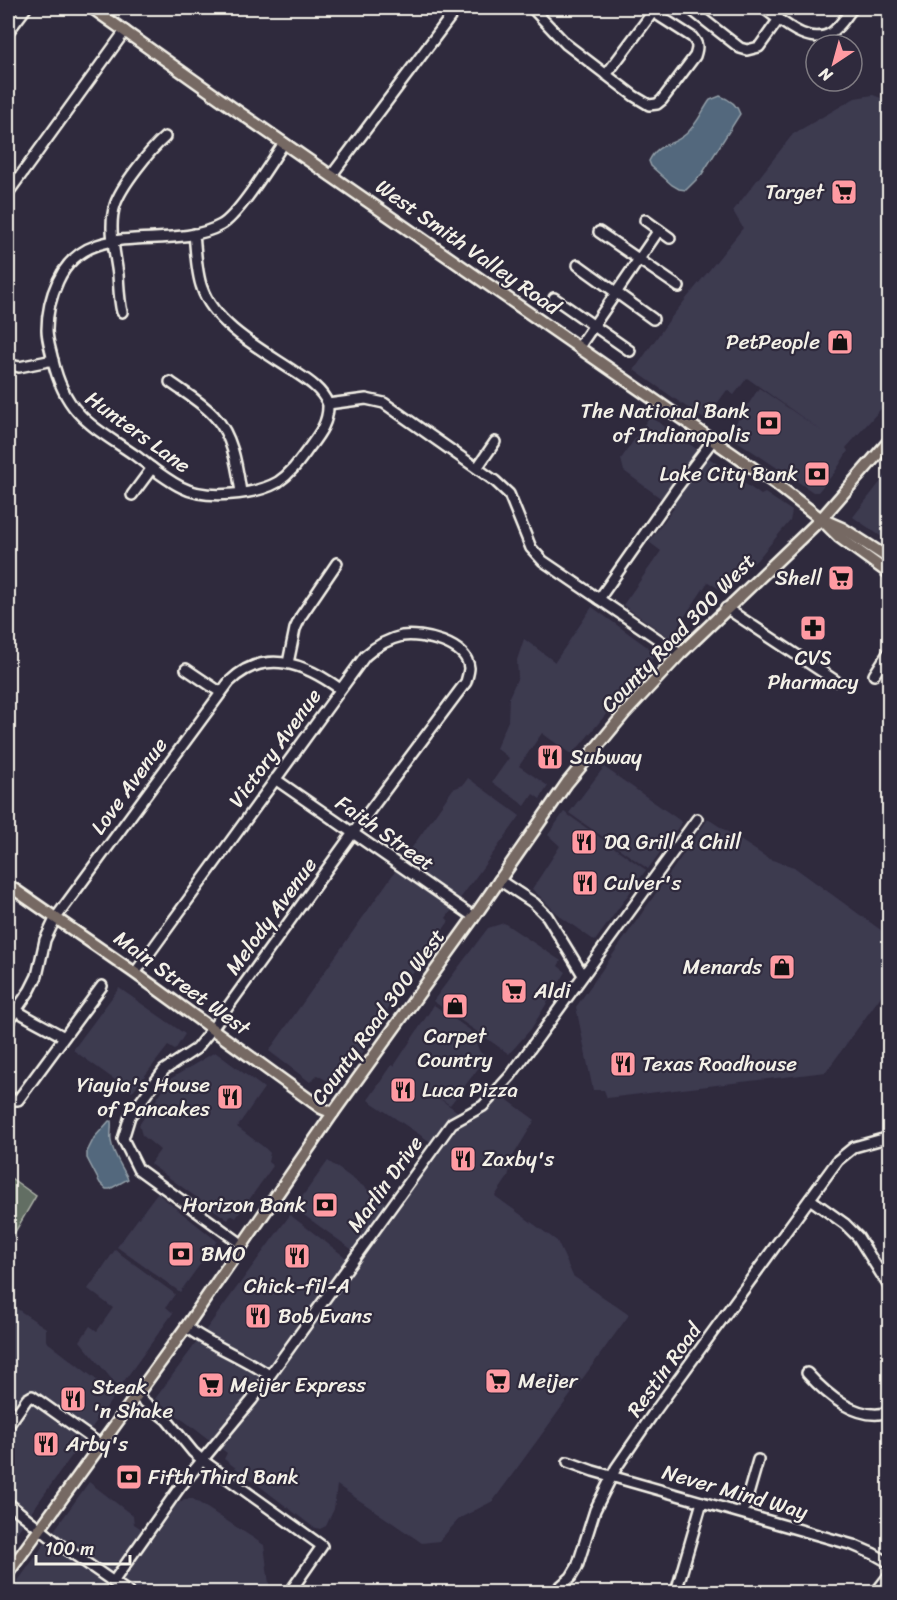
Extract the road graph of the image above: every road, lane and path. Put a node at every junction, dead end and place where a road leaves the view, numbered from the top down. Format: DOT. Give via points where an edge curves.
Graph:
graph roads {
  1 [pos="26,8"];
  2 [pos="92,8"];
  3 [pos="457,8"];
  4 [pos="532,8"];
  5 [pos="689,8"];
  6 [pos="764,8"];
  7 [pos="853,8"];
  8 [pos="650,10"];
  9 [pos="779,19"];
  10 [pos="125,31"];
  11 [pos="8,32"];
  12 [pos="606,75"];
  13 [pos="165,137"];
  14 [pos="284,143"];
  15 [pos="332,176"];
  16 [pos="8,193"];
  17 [pos="645,220"];
  18 [pos="659,230"];
  19 [pos="599,232"];
  20 [pos="194,234"];
  21 [pos="670,238"];
  22 [pos="113,242"];
  23 [pos="639,260"];
  24 [pos="578,265"];
  25 [pos="679,287"];
  26 [pos="616,293"];
  27 [pos="554,298"];
  28 [pos="122,312"];
  29 [pos="653,320"];
  30 [pos="594,326"];
  31 [pos="579,348"];
  32 [pos="630,351"];
  33 [pos="53,360"];
  34 [pos="8,364"];
  35 [pos="170,382"];
  36 [pos="328,404"];
  37 [pos="713,440"];
  38 [pos="890,441"];
  39 [pos="495,442"];
  40 [pos="152,468"];
  41 [pos="477,468"];
  42 [pos="241,492"];
  43 [pos="132,495"];
  44 [pos="821,519"];
  45 [pos="890,559"];
  46 [pos="338,564"];
  47 [pos="890,574"];
  48 [pos="599,598"];
  49 [pos="726,608"];
  50 [pos="890,650"];
  51 [pos="680,654"];
  52 [pos="288,663"];
  53 [pos="186,669"];
  54 [pos="874,675"];
  55 [pos="836,681"];
  56 [pos="466,682"];
  57 [pos="340,689"];
  58 [pos="220,692"];
  59 [pos="275,779"];
  60 [pos="697,819"];
  61 [pos="352,832"];
  62 [pos="499,880"];
  63 [pos="8,888"];
  64 [pos="474,917"];
  65 [pos="55,919"];
  66 [pos="135,973"];
  67 [pos="583,975"];
  68 [pos="102,986"];
  69 [pos="12,1008"];
  70 [pos="8,1022"];
  71 [pos="212,1029"];
  72 [pos="64,1037"];
  73 [pos="8,1096"];
  74 [pos="333,1113"];
  75 [pos="890,1137"];
  76 [pos="810,1199"];
  77 [pos="243,1245"];
  78 [pos="890,1288"];
  79 [pos="186,1327"];
  80 [pos="807,1373"];
  81 [pos="270,1375"];
  82 [pos="136,1395"];
  83 [pos="890,1412"];
  84 [pos="8,1426"];
  85 [pos="101,1446"];
  86 [pos="202,1460"];
  87 [pos="758,1460"];
  88 [pos="568,1462"];
  89 [pos="612,1476"];
  90 [pos="702,1502"];
  91 [pos="8,1503"];
  92 [pos="742,1512"];
  93 [pos="39,1528"];
  94 [pos="890,1563"];
  95 [pos="8,1573"];
  96 [pos="890,1574"];
  97 [pos="113,1582"];
  98 [pos="128,1593"];
  99 [pos="290,1593"];
  100 [pos="554,1593"];
  101 [pos="676,1593"];
  102 [pos="876,1593"];
  1 -- 11 [label="street"];
  2 -- 10 [label="main road, West Smith Valley Road"];
  3 -- 15 [label="street"];
  4 -- 12 [label="street" via="566,44"];
  5 -- 9 [label="street" via="747,50 759,48"];
  6 -- 9 [label="street"];
  7 -- 9 [label="street" via="828,35 816,37"];
  8 -- 12 [label="street"];
  8 -- 12 [label="street" via="692,37 698,49 695,56 657,104 649,105"];
  10 -- 14 [label="main road, West Smith Valley Road"];
  10 -- 16 [label="street"];
  13 -- 22 [label="street" via="119,197 114,211"];
  14 -- 15 [label="main road, West Smith Valley Road"];
  14 -- 20 [label="street, Hunters Lane" via="231,217 217,227"];
  15 -- 31 [label="main road, West Smith Valley Road"];
  17 -- 18 [label="street"];
  18 -- 21 [label="street"];
  18 -- 23 [label="street"];
  19 -- 23 [label="street"];
  20 -- 22 [label="street, Hunters Lane"];
  20 -- 36 [label="street" via="201,286 212,308 249,341 319,389"];
  22 -- 28 [label="street"];
  22 -- 33 [label="street, Hunters Lane" via="84,249 59,278 51,299 47,331"];
  23 -- 25 [label="street"];
  23 -- 26 [label="street"];
  24 -- 26 [label="street"];
  26 -- 29 [label="street"];
  26 -- 30 [label="street"];
  27 -- 30 [label="street"];
  30 -- 31 [label="street"];
  30 -- 32 [label="street"];
  31 -- 37 [label="main road, West Smith Valley Road"];
  33 -- 34 [label="street" via="19,367"];
  33 -- 40 [label="street, Hunters Lane" via="60,386 74,410"];
  35 -- 42 [label="street" via="219,422 237,466"];
  36 -- 41 [label="street" via="366,399 384,403"];
  36 -- 42 [label="street, Hunters Lane" via="326,423 290,473 271,485"];
  37 -- 44 [label="main road, West Smith Valley Road"];
  37 -- 48 [label="street"];
  38 -- 44 [label="main road, County Road 300 West"];
  39 -- 41 [label="street"];
  40 -- 42 [label="street, Hunters Lane" via="197,493 218,496"];
  40 -- 43 [label="street"];
  41 -- 48 [label="street" via="509,494 531,548 543,561"];
  44 -- 45 [label="main road, West Smith Valley Road"];
  44 -- 47 [label="main road, West Smith Valley Road"];
  44 -- 49 [label="main road, County Road 300 West"];
  46 -- 52 [label="street" via="301,616"];
  48 -- 51 [label="street"];
  49 -- 51 [label="main road, County Road 300 West"];
  49 -- 55 [label="street"];
  50 -- 54 [label="street"];
  51 -- 62 [label="main road, County Road 300 West" via="567,783"];
  52 -- 57 [label="street, Love Avenue" via="316,672"];
  52 -- 58 [label="street, Love Avenue" via="265,663 248,669"];
  53 -- 58 [label="street"];
  56 -- 57 [label="street, Victory Avenue" via="469,668 459,652 437,639 410,635 372,649"];
  56 -- 61 [label="street, Melody Avenue"];
  57 -- 59 [label="street, Victory Avenue"];
  58 -- 65 [label="street, Love Avenue"];
  59 -- 61 [label="street, Faith Street"];
  59 -- 66 [label="street, Victory Avenue"];
  60 -- 67 [label="street, Marlin Drive"];
  61 -- 64 [label="street, Faith Street"];
  61 -- 71 [label="street, Melody Avenue"];
  62 -- 64 [label="main road, County Road 300 West"];
  62 -- 67 [label="street" via="547,916"];
  63 -- 65 [label="main road, Main Street West"];
  64 -- 74 [label="main road, County Road 300 West"];
  65 -- 66 [label="main road, Main Street West"];
  65 -- 69 [label="street, Love Avenue" via="45,940 37,976"];
  66 -- 71 [label="main road, Main Street West"];
  67 -- 81 [label="street, Marlin Drive" via="511,1075 483,1106 452,1123"];
  68 -- 72 [label="street"];
  69 -- 70 [label="street, Love Avenue"];
  69 -- 72 [label="street"];
  71 -- 74 [label="main road, Main Street West"];
  71 -- 77 [label="street, Melody Avenue" via="196,1048 164,1070 130,1116 123,1139 138,1168"];
  72 -- 73 [label="street" via="18,1100"];
  74 -- 77 [label="main road, County Road 300 West"];
  75 -- 76 [label="street, Restin Road" via="854,1147 838,1160"];
  76 -- 78 [label="street" via="858,1237"];
  76 -- 89 [label="street, Restin Road"];
  77 -- 79 [label="main road, County Road 300 West"];
  79 -- 81 [label="street"];
  79 -- 82 [label="main road, County Road 300 West"];
  80 -- 83 [label="street" via="828,1394 855,1410 867,1414"];
  81 -- 86 [label="street, Marlin Drive"];
  82 -- 85 [label="main road, County Road 300 West"];
  82 -- 86 [label="street" via="167,1420"];
  84 -- 85 [label="street" via="32,1396"];
  85 -- 93 [label="main road, County Road 300 West"];
  86 -- 97 [label="street, Marlin Drive"];
  86 -- 99 [label="street" via="322,1546"];
  87 -- 92 [label="street"];
  88 -- 89 [label="street, Never Mind Way"];
  89 -- 90 [label="street, Never Mind Way"];
  89 -- 100 [label="street, Restin Road" via="595,1510 577,1567"];
  90 -- 92 [label="street, Never Mind Way"];
  90 -- 101 [label="street"];
  91 -- 93 [label="street"];
  92 -- 94 [label="street, Never Mind Way" via="853,1545"];
  93 -- 95 [label="main road, County Road 300 West"];
  93 -- 97 [label="street"];
  96 -- 102 [label="street"];
  97 -- 98 [label="street"];
}
